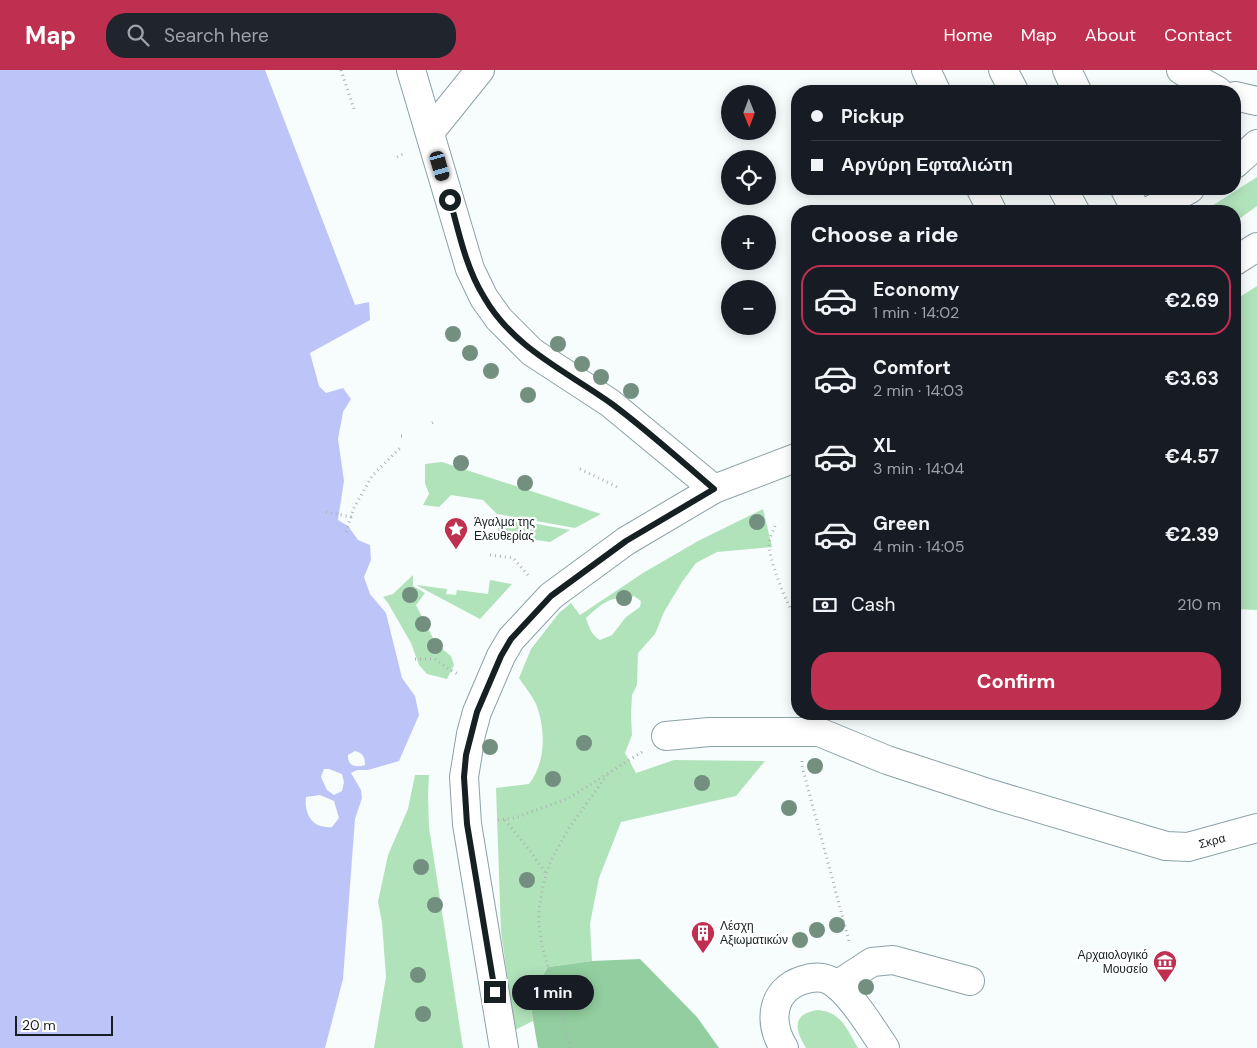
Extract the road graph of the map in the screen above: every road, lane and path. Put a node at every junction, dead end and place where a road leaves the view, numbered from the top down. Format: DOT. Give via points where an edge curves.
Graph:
graph roads {
  1 [pos="341,70"];
  2 [pos="411,70"];
  3 [pos="480,70"];
  4 [pos="926,70"];
  5 [pos="1003,70"];
  6 [pos="1067,70"];
  7 [pos="1181,70"];
  8 [pos="933,85"];
  9 [pos="1011,85"];
  10 [pos="1074,85"];
  11 [pos="1207,85"];
  12 [pos="1241,97"];
  13 [pos="1257,101"];
  14 [pos="354,109"];
  15 [pos="430,132"];
  16 [pos="1257,144"];
  17 [pos="1241,159"];
  18 [pos="1179,195"];
  19 [pos="1161,205"];
  20 [pos="1257,247"];
  21 [pos="1241,258"];
  22 [pos="400,448"];
  23 [pos="791,460"];
  24 [pos="580,469"];
  25 [pos="619,488"];
  26 [pos="714,489"];
  27 [pos="326,512"];
  28 [pos="352,517"];
  29 [pos="775,526"];
  30 [pos="346,532"];
  31 [pos="490,555"];
  32 [pos="530,577"];
  33 [pos="791,612"];
  34 [pos="415,659"];
  35 [pos="460,675"];
  36 [pos="819,732"];
  37 [pos="666,736"];
  38 [pos="624,765"];
  39 [pos="607,775"];
  40 [pos="497,820"];
  41 [pos="505,820"];
  42 [pos="1257,828"];
  43 [pos="547,874"];
  44 [pos="847,978"];
  45 [pos="970,981"];
  46 [pos="504,1048"];
  47 [pos="571,1048"];
  48 [pos="784,1048"];
  49 [pos="884,1048"];
  1 -- 14 [label="path"];
  2 -- 15 [label="street"];
  3 -- 15 [label="street"];
  4 -- 8 [label="street"];
  5 -- 9 [label="street"];
  6 -- 10 [label="street"];
  7 -- 11 [label="street"];
  12 -- 13 [label="street"];
  15 -- 26 [label="street" via="470,269 499,319 532,352 610,403"];
  16 -- 17 [label="street"];
  18 -- 19 [label="street"];
  20 -- 21 [label="street"];
  22 -- 28 [label="path" via="372,476"];
  23 -- 26 [label="street"];
  24 -- 25 [label="path"];
  26 -- 46 [label="street" via="626,541 551,596 511,639 477,712 466,755 464,794"];
  27 -- 28 [label="path"];
  28 -- 30 [label="path"];
  29 -- 33 [label="path" via="769,543 778,581"];
  31 -- 32 [label="path" via="513,558"];
  34 -- 35 [label="path" via="435,659"];
  36 -- 37 [label="street" via="709,732"];
  36 -- 42 [label="street, Σκρα" via="887,760 1166,846 1188,847"];
  36 -- 44 [label="path" via="802,756 802,766"];
  38 -- 39 [label="path"];
  39 -- 41 [label="path" via="569,798"];
  39 -- 43 [label="path" via="568,828"];
  40 -- 41 [label="path"];
  41 -- 43 [label="path"];
  43 -- 47 [label="path" via="539,910 542,946"];
  44 -- 45 [label="street" via="872,962 893,960"];
  44 -- 48 [label="street" via="812,977 786,988 778,999 774,1018 774,1026"];
  44 -- 49 [label="street" via="860,1012"];
}
